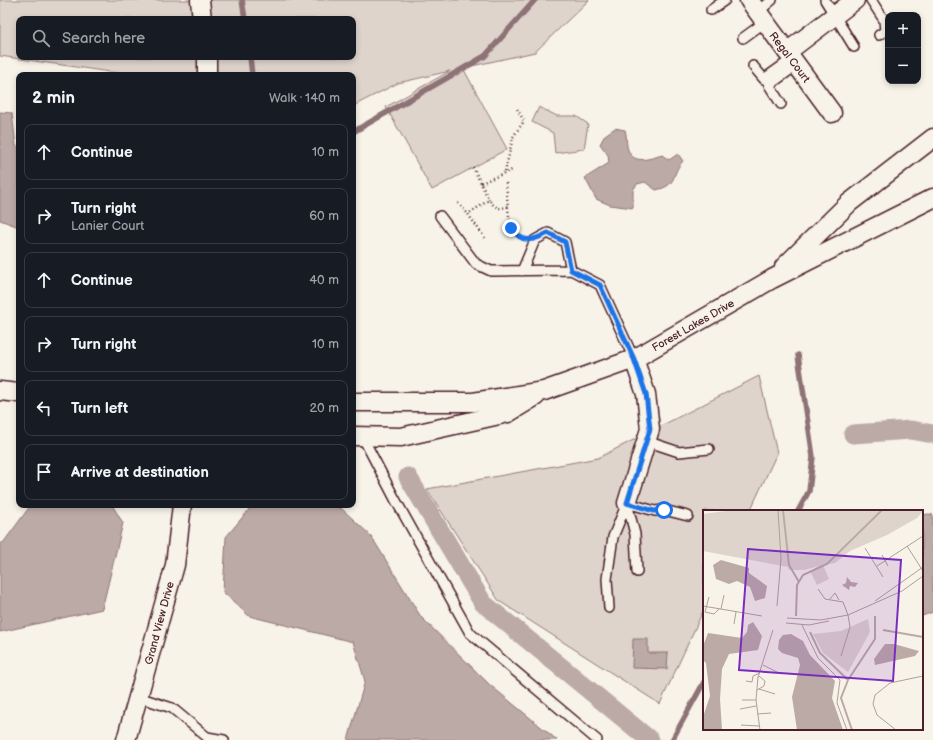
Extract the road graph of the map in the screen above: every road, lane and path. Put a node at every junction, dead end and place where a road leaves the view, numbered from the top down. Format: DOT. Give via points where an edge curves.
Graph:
graph roads {
  1 [pos="200,0"];
  2 [pos="725,0"];
  3 [pos="772,0"];
  4 [pos="825,0"];
  5 [pos="855,0"];
  6 [pos="872,0"];
  7 [pos="711,10"];
  8 [pos="757,11"];
  9 [pos="202,16"];
  10 [pos="834,16"];
  11 [pos="879,36"];
  12 [pos="743,38"];
  13 [pos="854,47"];
  14 [pos="792,59"];
  15 [pos="207,60"];
  16 [pos="753,66"];
  17 [pos="207,72"];
  18 [pos="781,104"];
  19 [pos="516,107"];
  20 [pos="832,113"];
  21 [pos="933,138"];
  22 [pos="473,167"];
  23 [pos="512,170"];
  24 [pos="505,172"];
  25 [pos="481,183"];
  26 [pos="506,183"];
  27 [pos="933,198"];
  28 [pos="489,200"];
  29 [pos="458,202"];
  30 [pos="509,206"];
  31 [pos="468,214"];
  32 [pos="440,216"];
  33 [pos="485,238"];
  34 [pos="535,240"];
  35 [pos="571,270"];
  36 [pos="522,271"];
  37 [pos="772,279"];
  38 [pos="634,359"];
  39 [pos="0,391"];
  40 [pos="544,391"];
  41 [pos="16,393"];
  42 [pos="356,402"];
  43 [pos="358,436"];
  44 [pos="646,441"];
  45 [pos="709,449"];
  46 [pos="627,503"];
  47 [pos="182,508"];
  48 [pos="688,516"];
  49 [pos="637,572"];
  50 [pos="609,608"];
  51 [pos="138,697"];
  52 [pos="126,740"];
  53 [pos="224,740"];
  54 [pos="597,740"];
  1 -- 9 [label="street"];
  2 -- 7 [label="lane"];
  3 -- 8 [label="lane"];
  4 -- 10 [label="lane"];
  5 -- 10 [label="street"];
  6 -- 11 [label="lane" via="884,20 885,31"];
  8 -- 12 [label="lane"];
  8 -- 14 [label="street, Regal Court"];
  10 -- 13 [label="lane"];
  10 -- 14 [label="street"];
  14 -- 16 [label="lane" via="764,80"];
  14 -- 18 [label="lane" via="769,85"];
  14 -- 20 [label="street, Regal Court"];
  15 -- 17 [label="street"];
  19 -- 24 [label="path" via="524,121 513,137"];
  21 -- 37 [label="street, Forest Lakes Drive" via="849,203"];
  22 -- 25 [label="path"];
  23 -- 24 [label="path"];
  24 -- 25 [label="path"];
  25 -- 28 [label="path"];
  26 -- 30 [label="path"];
  27 -- 37 [label="street, Forest Lakes Drive"];
  28 -- 30 [label="path" via="501,209"];
  28 -- 31 [label="path"];
  29 -- 31 [label="path"];
  30 -- 34 [label="path" via="511,228 514,232 520,238"];
  31 -- 33 [label="path"];
  32 -- 36 [label="lane" via="476,264 490,271"];
  34 -- 35 [label="lane" via="548,233 565,242"];
  34 -- 36 [label="lane"];
  35 -- 36 [label="lane"];
  35 -- 38 [label="lane" via="600,285"];
  37 -- 38 [label="street, Forest Lakes Drive"];
  38 -- 40 [label="street, Forest Lakes Drive"];
  38 -- 44 [label="street" via="646,394 650,429"];
  39 -- 41 [label="street"];
  40 -- 42 [label="street, Forest Lakes Drive" via="473,402"];
  40 -- 43 [label="street, Forest Lakes Drive" via="508,413 401,437"];
  43 -- 54 [label="lane" via="470,633"];
  44 -- 45 [label="lane" via="680,452"];
  44 -- 46 [label="street"];
  46 -- 48 [label="lane" via="654,511 664,510"];
  46 -- 49 [label="lane" via="635,534"];
  46 -- 50 [label="lane" via="613,537 607,579"];
  47 -- 51 [label="street, Grand View Drive" via="175,565"];
  51 -- 52 [label="street, Grand View Drive"];
  51 -- 53 [label="lane" via="172,708 207,737"];
}
